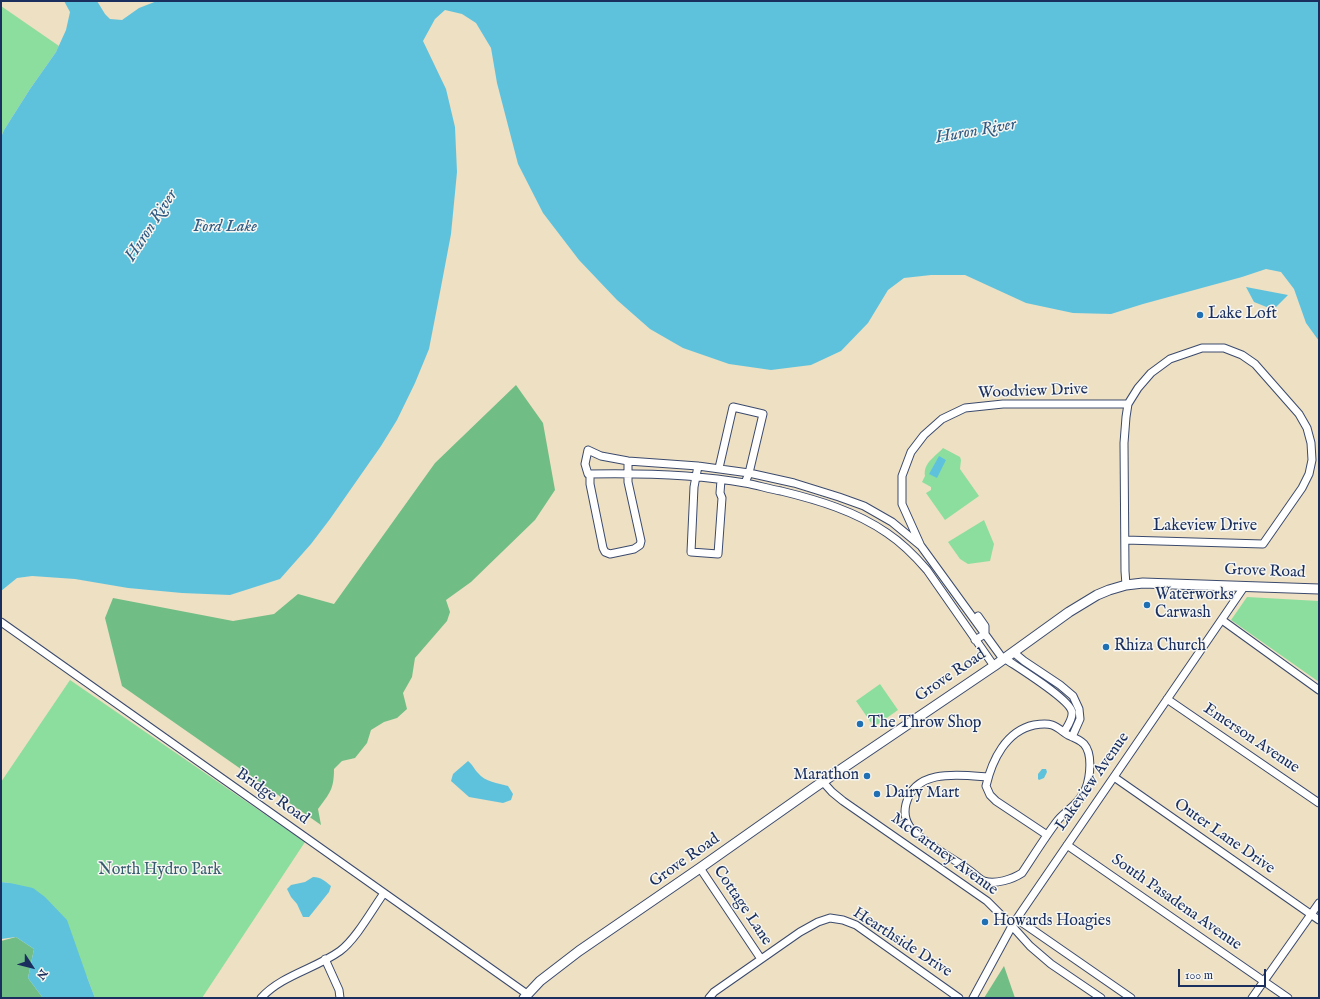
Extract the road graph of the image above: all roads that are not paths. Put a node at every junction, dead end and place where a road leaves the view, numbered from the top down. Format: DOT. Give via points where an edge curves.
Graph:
graph roads {
  1 [pos="1128,404"];
  2 [pos="628,461"];
  3 [pos="698,466"];
  4 [pos="719,468"];
  5 [pos="749,472"];
  6 [pos="628,473"];
  7 [pos="590,474"];
  8 [pos="695,477"];
  9 [pos="721,480"];
  10 [pos="745,483"];
  11 [pos="836,496"];
  12 [pos="832,506"];
  13 [pos="892,522"];
  14 [pos="888,533"];
  15 [pos="1125,540"];
  16 [pos="921,546"];
  17 [pos="934,564"];
  18 [pos="927,570"];
  19 [pos="1126,585"];
  20 [pos="1244,587"];
  21 [pos="1319,589"];
  22 [pos="955,591"];
  23 [pos="962,602"];
  24 [pos="953,607"];
  25 [pos="1222,620"];
  26 [pos="1,622"];
  27 [pos="985,634"];
  28 [pos="975,640"];
  29 [pos="1013,652"];
  30 [pos="1004,658"];
  31 [pos="994,666"];
  32 [pos="1319,690"];
  33 [pos="1167,699"];
  34 [pos="1064,732"];
  35 [pos="1072,737"];
  36 [pos="988,777"];
  37 [pos="1114,777"];
  38 [pos="823,782"];
  39 [pos="1319,803"];
  40 [pos="1047,835"];
  41 [pos="1067,845"];
  42 [pos="700,868"];
  43 [pos="384,893"];
  44 [pos="1319,903"];
  45 [pos="1311,915"];
  46 [pos="1319,920"];
  47 [pos="1015,923"];
  48 [pos="761,959"];
  49 [pos="325,960"];
  50 [pos="1264,982"];
  51 [pos="526,996"];
  52 [pos="261,998"];
  53 [pos="340,998"];
  54 [pos="708,998"];
  55 [pos="959,998"];
  56 [pos="972,998"];
  57 [pos="1101,998"];
  58 [pos="1131,998"];
  59 [pos="1252,998"];
  60 [pos="1288,998"];
  1 -- 15 [label="street, Lakeview Drive" via="1124,443"];
  1 -- 15 [label="street, Lakeview Drive" via="1151,373 1170,359 1202,348 1224,348 1242,355 1255,364 1299,414 1307,428 1312,460 1310,474 1302,488 1263,544"];
  1 -- 16 [label="street, Woodview Drive" via="1003,404 965,408 942,419 924,435 911,452 902,476 902,504"];
  2 -- 3 [label="street"];
  2 -- 6 [label="street"];
  2 -- 7 [label="street" via="601,456 588,450 585,464"];
  3 -- 4 [label="street"];
  3 -- 8 [label="street"];
  4 -- 5 [label="street"];
  4 -- 5 [label="street" via="734,407 763,414"];
  5 -- 10 [label="street"];
  5 -- 11 [label="street"];
  6 -- 7 [label="street"];
  6 -- 7 [label="street" via="641,541 634,549 610,554 603,548"];
  6 -- 8 [label="street"];
  8 -- 9 [label="street"];
  8 -- 9 [label="street" via="691,552 718,554"];
  9 -- 10 [label="street"];
  10 -- 12 [label="street" via="799,495"];
  11 -- 12 [label="street"];
  11 -- 13 [label="street" via="864,506"];
  12 -- 14 [label="street"];
  13 -- 14 [label="street"];
  13 -- 16 [label="street"];
  14 -- 18 [label="street" via="907,548"];
  15 -- 19 [label="street"];
  16 -- 17 [label="street"];
  17 -- 18 [label="street"];
  17 -- 22 [label="street"];
  18 -- 24 [label="street"];
  19 -- 20 [label="main road, Grove Road" via="1162,583"];
  19 -- 29 [label="main road, Grove Road" via="1103,592 1084,602"];
  20 -- 21 [label="main road, Grove Road"];
  20 -- 25 [label="street, Lakeview Avenue"];
  22 -- 23 [label="street"];
  22 -- 27 [label="street" via="985,626"];
  23 -- 24 [label="street"];
  23 -- 27 [label="street"];
  24 -- 28 [label="street"];
  25 -- 32 [label="street"];
  25 -- 33 [label="street, Lakeview Avenue"];
  26 -- 43 [label="street, Bridge Road"];
  27 -- 28 [label="street"];
  27 -- 30 [label="street"];
  28 -- 31 [label="street"];
  29 -- 30 [label="main road, Grove Road"];
  29 -- 35 [label="street" via="1073,696 1079,709 1080,720"];
  30 -- 31 [label="main road, Grove Road"];
  30 -- 34 [label="street" via="1058,695 1069,706 1072,712"];
  31 -- 38 [label="main road, Grove Road"];
  33 -- 37 [label="street, Lakeview Avenue"];
  33 -- 39 [label="street, Emerson Avenue"];
  34 -- 35 [label="street"];
  34 -- 36 [label="street" via="1052,725 1042,724 1024,728 1004,745 993,762"];
  35 -- 40 [label="street" via="1084,745 1090,758 1086,789"];
  36 -- 40 [label="street" via="986,788 996,801"];
  36 -- 40 [label="street" via="931,777 920,784 907,801 907,823 918,835 984,881 1009,880 1022,873"];
  37 -- 41 [label="street, Lakeview Avenue"];
  37 -- 45 [label="street, Outer Lane Drive"];
  38 -- 42 [label="main road, Grove Road"];
  38 -- 47 [label="street, McCartney Avenue" via="844,801"];
  41 -- 47 [label="street, Lakeview Avenue"];
  41 -- 50 [label="street, South Pasadena Avenue"];
  42 -- 48 [label="street, Cottage Lane"];
  42 -- 51 [label="main road, Grove Road" via="579,951 540,981"];
  43 -- 49 [label="street" via="349,943"];
  43 -- 51 [label="street, Bridge Road"];
  44 -- 45 [label="street"];
  45 -- 46 [label="street, Outer Lane Drive"];
  45 -- 50 [label="street"];
  47 -- 56 [label="street, Lakeview Avenue"];
  47 -- 57 [label="street, McCartney Avenue" via="1030,946 1051,964"];
  47 -- 58 [label="street"];
  48 -- 54 [label="street, Hearthside Drive"];
  48 -- 55 [label="street, Hearthside Drive" via="818,922 830,918 843,920 856,925"];
  49 -- 52 [label="street" via="274,987"];
  49 -- 53 [label="street" via="339,990"];
  50 -- 59 [label="street"];
  50 -- 60 [label="street, South Pasadena Avenue"];
}
